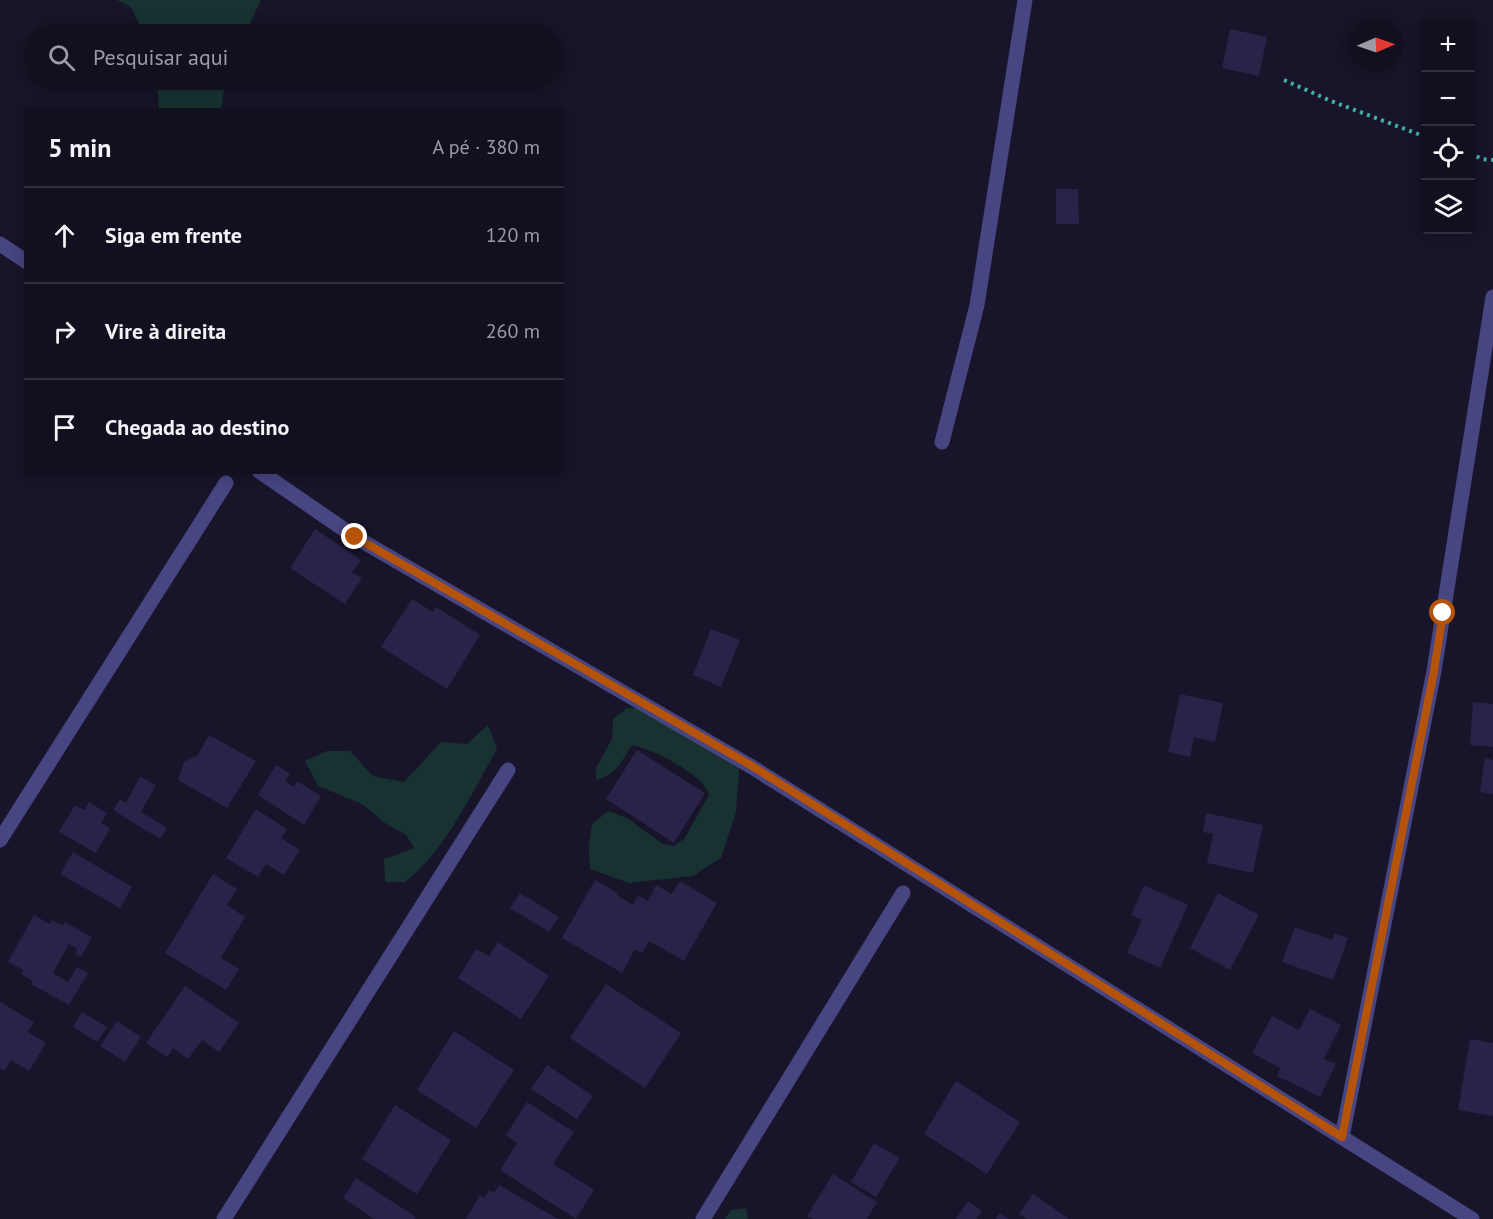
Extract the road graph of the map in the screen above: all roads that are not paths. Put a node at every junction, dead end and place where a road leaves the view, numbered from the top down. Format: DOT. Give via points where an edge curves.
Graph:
graph roads {
  1 [pos="1025,0"];
  2 [pos="0,244"];
  3 [pos="24,260"];
  4 [pos="1493,297"];
  5 [pos="942,442"];
  6 [pos="263,474"];
  7 [pos="226,483"];
  8 [pos="508,770"];
  9 [pos="0,840"];
  10 [pos="903,893"];
  11 [pos="1342,1137"];
  12 [pos="224,1219"];
  13 [pos="703,1219"];
  14 [pos="1472,1219"];
  1 -- 5 [label="street" via="977,305"];
  2 -- 3 [label="street"];
  4 -- 11 [label="street" via="1434,671"];
  6 -- 11 [label="street" via="355,537 752,766"];
  7 -- 9 [label="street"];
  8 -- 12 [label="street"];
  10 -- 13 [label="street"];
  11 -- 14 [label="street"];
}
